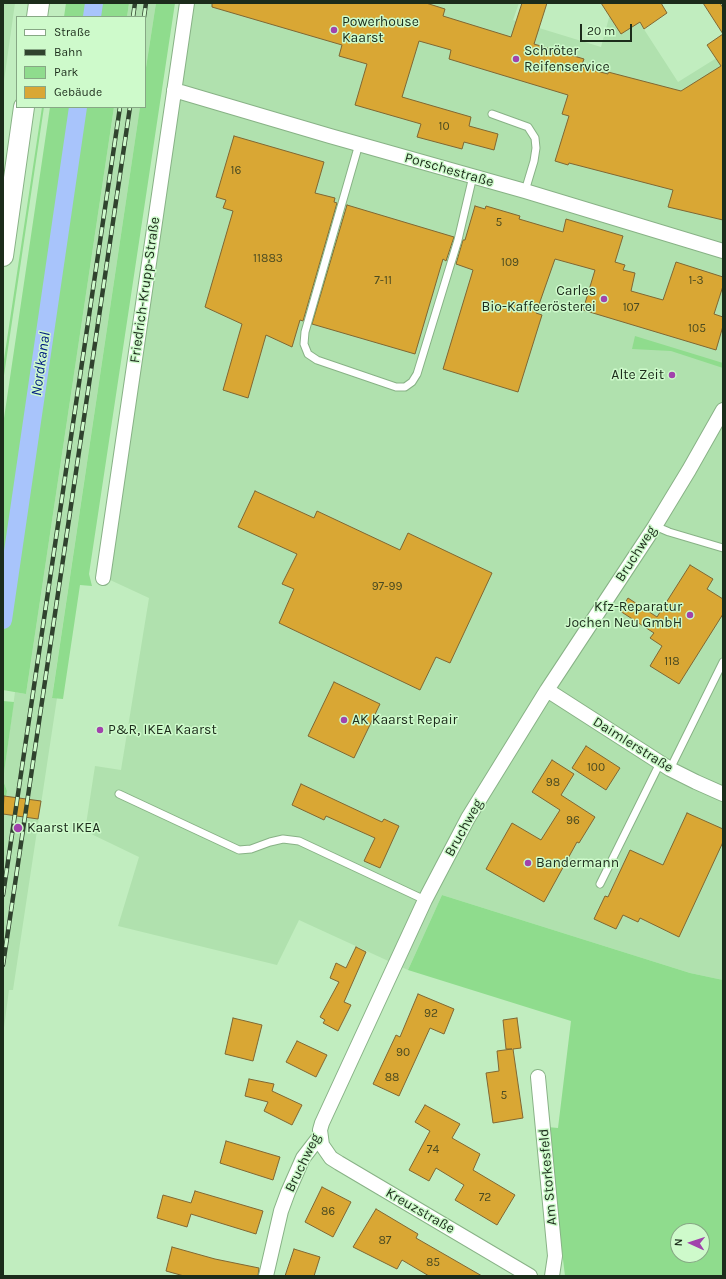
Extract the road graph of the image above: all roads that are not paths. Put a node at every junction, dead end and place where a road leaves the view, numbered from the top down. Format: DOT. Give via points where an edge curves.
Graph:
graph roads {
  1 [pos="38,3"];
  2 [pos="187,3"];
  3 [pos="36,16"];
  4 [pos="174,90"];
  5 [pos="24,108"];
  6 [pos="492,114"];
  7 [pos="359,144"];
  8 [pos="472,176"];
  9 [pos="525,191"];
  10 [pos="7,197"];
  11 [pos="723,251"];
  12 [pos="3,256"];
  13 [pos="723,410"];
  14 [pos="655,526"];
  15 [pos="723,548"];
  16 [pos="103,578"];
  17 [pos="723,662"];
  18 [pos="547,690"];
  19 [pos="665,766"];
  20 [pos="119,794"];
  21 [pos="723,794"];
  22 [pos="600,884"];
  23 [pos="425,900"];
  24 [pos="538,1077"];
  25 [pos="320,1136"];
  26 [pos="266,1276"];
  27 [pos="530,1276"];
  28 [pos="552,1276"];
  1 -- 3 [label="main road"];
  2 -- 4 [label="street, Friedrich-Krupp-Straße"];
  4 -- 7 [label="street, Porschestraße"];
  4 -- 16 [label="street, Friedrich-Krupp-Straße"];
  5 -- 10 [label="main road"];
  6 -- 9 [label="lane" via="528,127 535,138 534,161"];
  7 -- 8 [label="street, Porschestraße"];
  7 -- 8 [label="lane" via="304,332 304,344 308,354 317,360 396,387 405,387 417,374 458,240"];
  8 -- 9 [label="street, Porschestraße"];
  9 -- 11 [label="street, Porschestraße"];
  10 -- 12 [label="main road"];
  13 -- 14 [label="street, Bruchweg"];
  14 -- 15 [label="lane"];
  14 -- 18 [label="street, Bruchweg"];
  17 -- 19 [label="lane"];
  18 -- 19 [label="street, Daimlerstraße"];
  18 -- 23 [label="street, Bruchweg" via="468,818"];
  19 -- 21 [label="street, Daimlerstraße"];
  19 -- 22 [label="lane"];
  20 -- 23 [label="lane" via="239,850 283,839 299,841"];
  23 -- 25 [label="street, Bruchweg" via="322,1122"];
  24 -- 28 [label="street, Am Storkesfeld" via="555,1256"];
  25 -- 26 [label="street, Bruchweg" via="304,1158 288,1192"];
  25 -- 27 [label="street, Kreuzstraße" via="322,1146 331,1158"];
}
